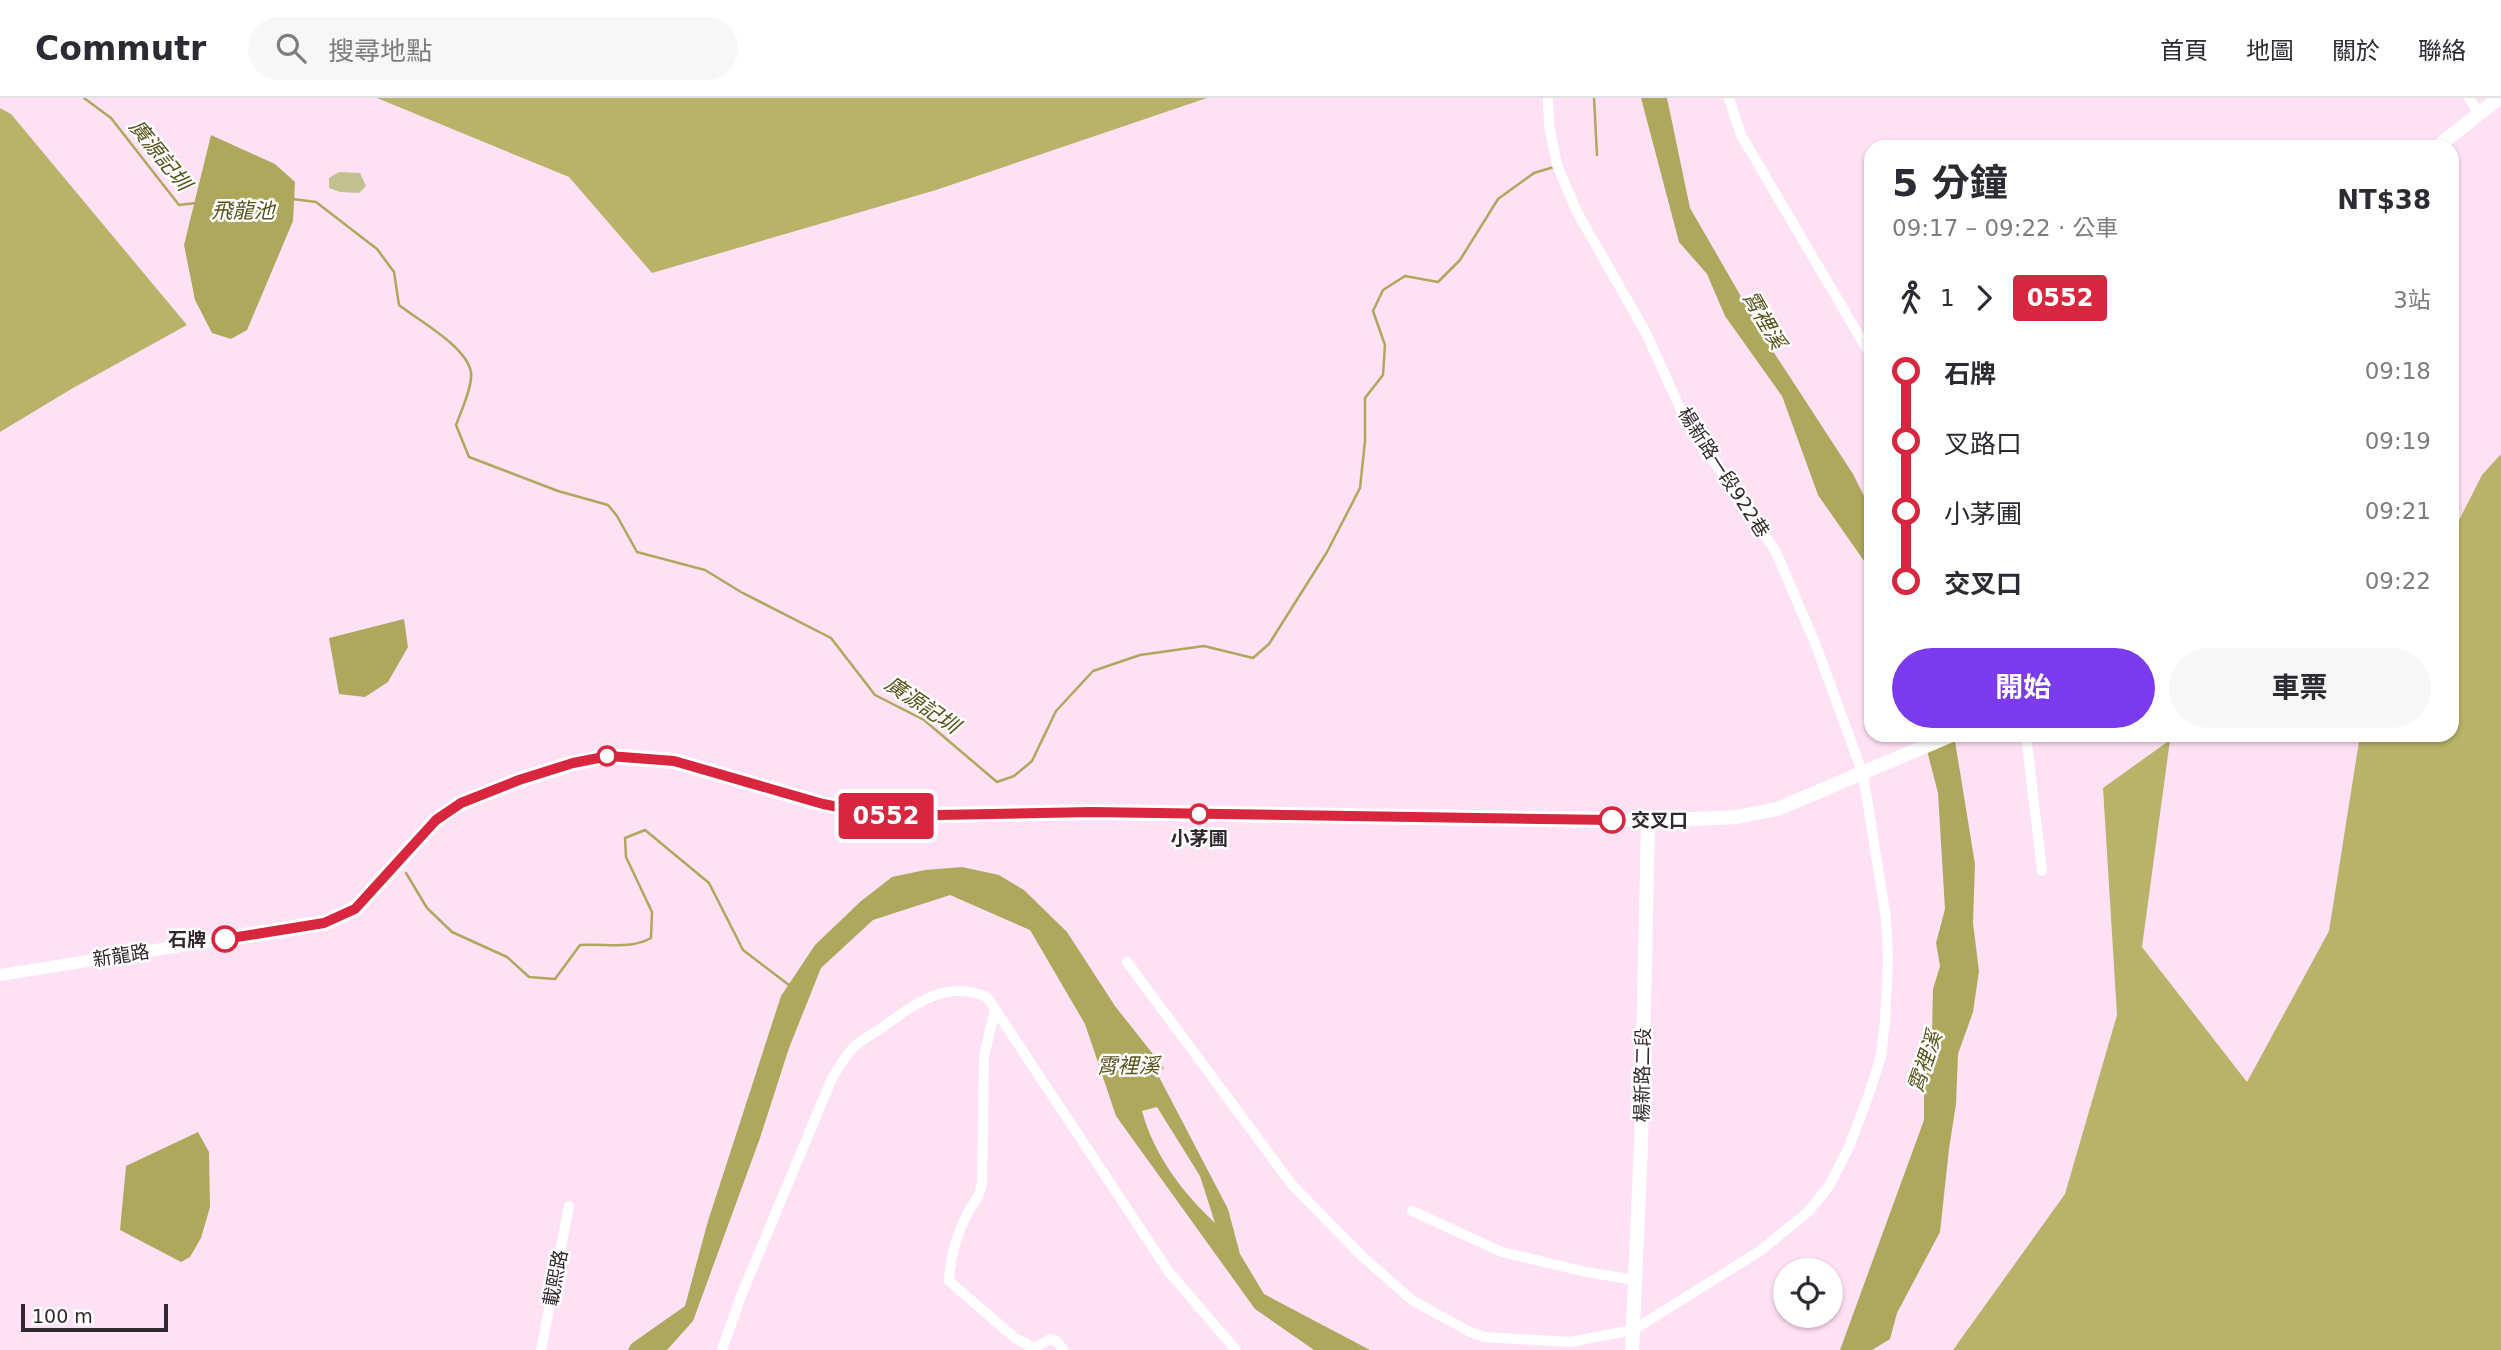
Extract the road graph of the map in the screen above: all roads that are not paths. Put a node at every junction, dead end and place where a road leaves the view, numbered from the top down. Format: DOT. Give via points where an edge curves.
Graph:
graph roads {
  1 [pos="1548,98"];
  2 [pos="1729,98"];
  3 [pos="2469,98"];
  4 [pos="2499,98"];
  5 [pos="2479,114"];
  6 [pos="2446,140"];
  7 [pos="1864,344"];
  8 [pos="1936,742"];
  9 [pos="2027,742"];
  10 [pos="1863,774"];
  11 [pos="1648,821"];
  12 [pos="2042,871"];
  13 [pos="1127,962"];
  14 [pos="0,975"];
  15 [pos="995,1009"];
  16 [pos="569,1206"];
  17 [pos="1412,1211"];
  18 [pos="1635,1280"];
  19 [pos="1633,1330"];
  20 [pos="541,1350"];
  21 [pos="722,1350"];
  22 [pos="1063,1350"];
  23 [pos="1236,1350"];
  24 [pos="1632,1350"];
  1 -- 10 [label="street, 楊新路一段922巷" via="1557,166 1577,212 1644,331 1686,421 1775,550"];
  2 -- 7 [label="street" via="1741,135"];
  3 -- 5 [label="street"];
  4 -- 5 [label="main road"];
  5 -- 6 [label="main road"];
  8 -- 10 [label="main road"];
  9 -- 12 [label="street"];
  10 -- 11 [label="main road" via="1777,809 1737,817"];
  10 -- 19 [label="street, 楊新路一段922巷" via="1888,958 1881,1056 1849,1147 1829,1186 1808,1212 1760,1251"];
  11 -- 14 [label="street, 新龍路" via="1092,812 885,816 823,804 674,761 609,756 519,780 461,803 436,820 355,909 324,923"];
  11 -- 18 [label="main road, 楊新路二段"];
  13 -- 19 [label="street" via="1293,1186 1412,1300 1484,1337 1570,1342"];
  15 -- 21 [label="street" via="987,997 972,990 930,996 853,1048 833,1076"];
  15 -- 22 [label="street" via="984,1057 982,1184 956,1245 949,1281 1015,1338 1034,1348 1056,1340"];
  15 -- 23 [label="street" via="1169,1272"];
  16 -- 20 [label="street, 載熙路"];
  17 -- 18 [label="street" via="1502,1252"];
  18 -- 19 [label="main road, 楊新路二段"];
  19 -- 24 [label="main road, 楊新路二段"];
}
